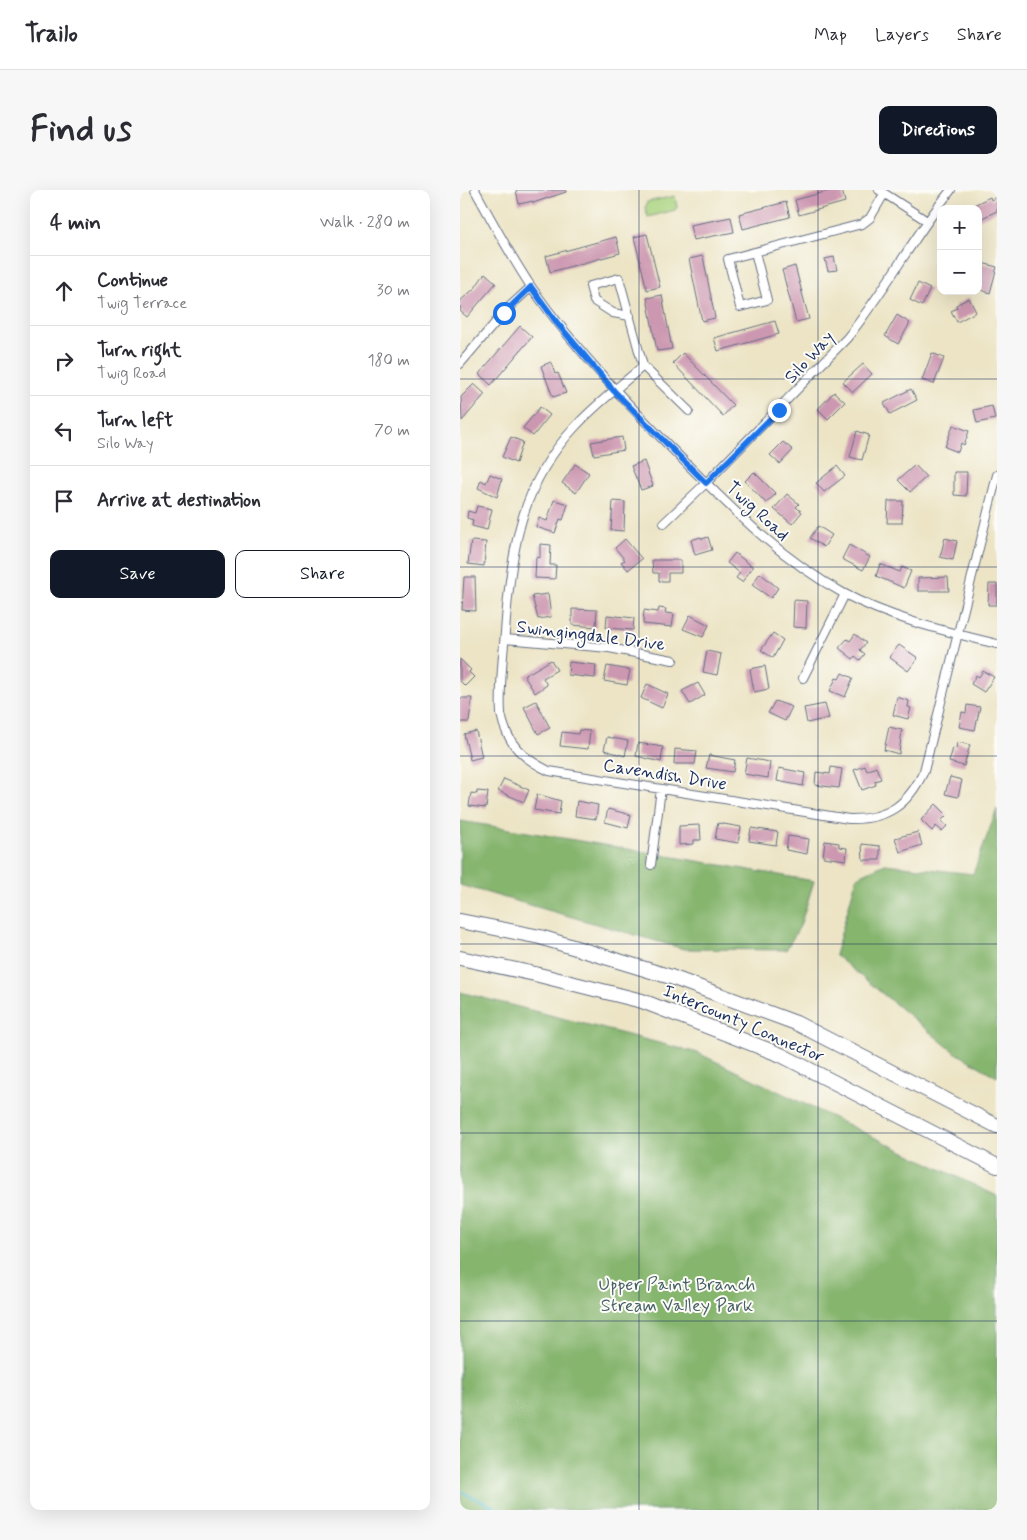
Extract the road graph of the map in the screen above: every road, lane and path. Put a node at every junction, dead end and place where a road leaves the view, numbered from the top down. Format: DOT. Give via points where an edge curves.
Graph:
graph roads {
  1 [pos="475,190"];
  2 [pos="951,190"];
  3 [pos="882,192"];
  4 [pos="927,221"];
  5 [pos="755,252"];
  6 [pos="531,287"];
  7 [pos="630,316"];
  8 [pos="460,364"];
  9 [pos="643,366"];
  10 [pos="614,391"];
  11 [pos="689,411"];
  12 [pos="997,474"];
  13 [pos="706,483"];
  14 [pos="664,523"];
  15 [pos="845,594"];
  16 [pos="957,634"];
  17 [pos="505,640"];
  18 [pos="997,644"];
  19 [pos="673,660"];
  20 [pos="803,678"];
  21 [pos="661,789"];
  22 [pos="651,865"];
  23 [pos="460,921"];
  24 [pos="460,958"];
  25 [pos="997,1126"];
  26 [pos="997,1166"];
  1 -- 6 [label="street, Twig Road"];
  2 -- 4 [label="street, Silo Way"];
  3 -- 4 [label="street"];
  3 -- 5 [label="street" via="870,218 862,224"];
  4 -- 13 [label="street, Silo Way" via="847,338"];
  5 -- 5 [label="street" via="728,259 740,307 767,300"];
  6 -- 8 [label="street" via="507,309"];
  6 -- 10 [label="street, Twig Road"];
  7 -- 7 [label="street" via="613,313 594,301 590,286 619,278"];
  7 -- 9 [label="street"];
  9 -- 10 [label="street, Cavendish Drive"];
  9 -- 11 [label="street"];
  10 -- 13 [label="street, Twig Road"];
  10 -- 17 [label="street, Cavendish Drive" via="569,433 540,474 527,501 512,555"];
  12 -- 16 [label="street, Cavendish Drive"];
  13 -- 14 [label="street, Silo Way"];
  13 -- 15 [label="street, Twig Road" via="782,554"];
  15 -- 16 [label="street, Twig Road" via="900,618"];
  15 -- 20 [label="street"];
  16 -- 18 [label="street, Twig Road"];
  16 -- 21 [label="street, Cavendish Drive" via="924,771 915,790 894,810 866,819 849,818"];
  17 -- 19 [label="street, Swingingdale Drive" via="609,648"];
  17 -- 21 [label="street, Cavendish Drive" via="501,714 504,729 520,755 549,770"];
  21 -- 22 [label="street"];
  23 -- 25 [label="highway, Intercounty Connector" via="540,937 671,977 796,1023"];
  24 -- 26 [label="highway, Intercounty Connector" via="642,1001 781,1055"];
}
